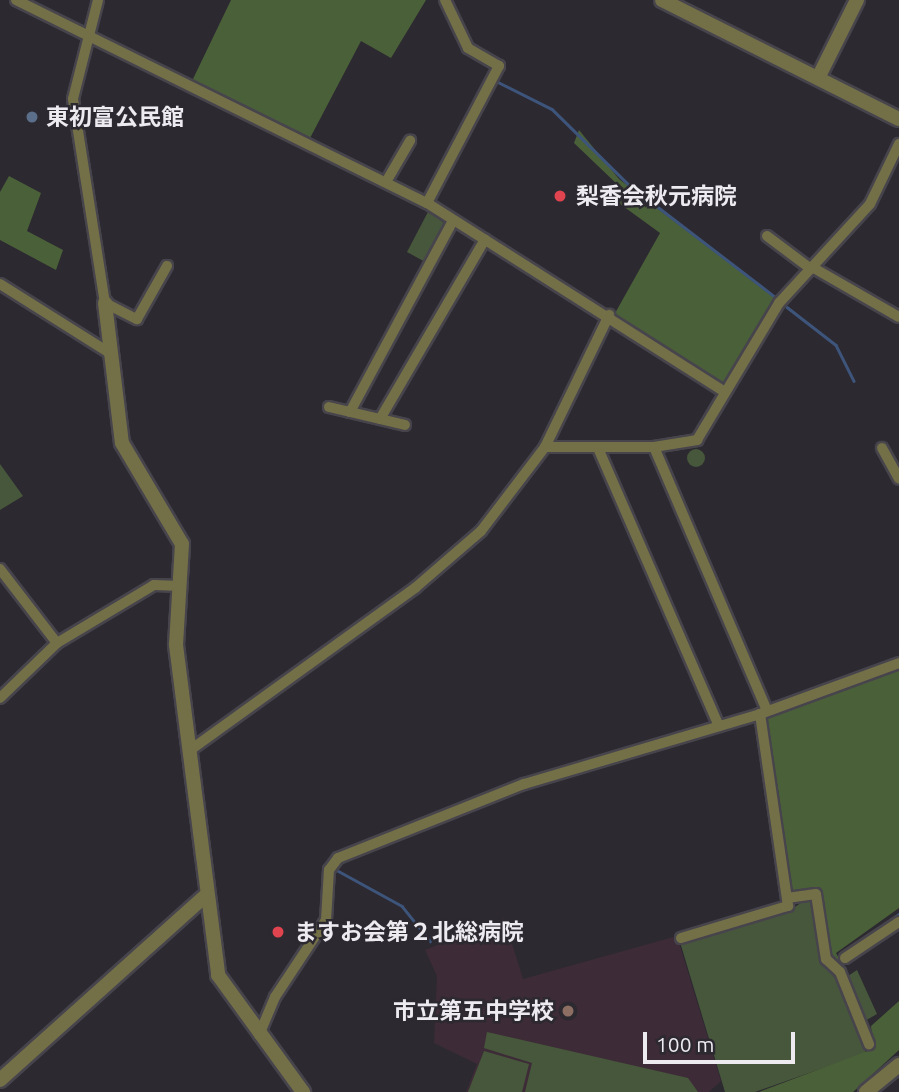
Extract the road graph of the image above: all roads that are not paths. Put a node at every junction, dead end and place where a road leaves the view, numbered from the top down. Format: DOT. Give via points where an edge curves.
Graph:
graph roads {
  1 [pos="16,0"];
  2 [pos="98,0"];
  3 [pos="444,0"];
  4 [pos="662,0"];
  5 [pos="858,0"];
  6 [pos="86,37"];
  7 [pos="818,78"];
  8 [pos="899,119"];
  9 [pos="410,141"];
  10 [pos="899,144"];
  11 [pos="386,182"];
  12 [pos="427,203"];
  13 [pos="453,221"];
  14 [pos="767,236"];
  15 [pos="485,239"];
  16 [pos="167,266"];
  17 [pos="812,268"];
  18 [pos="0,284"];
  19 [pos="105,303"];
  20 [pos="609,315"];
  21 [pos="899,317"];
  22 [pos="111,354"];
  23 [pos="725,392"];
  24 [pos="329,407"];
  25 [pos="350,412"];
  26 [pos="380,419"];
  27 [pos="405,425"];
  28 [pos="545,447"];
  29 [pos="654,447"];
  30 [pos="598,448"];
  31 [pos="882,448"];
  32 [pos="899,479"];
  33 [pos="0,569"];
  34 [pos="181,586"];
  35 [pos="57,643"];
  36 [pos="899,663"];
  37 [pos="0,698"];
  38 [pos="763,713"];
  39 [pos="719,726"];
  40 [pos="188,751"];
  41 [pos="207,894"];
  42 [pos="787,898"];
  43 [pos="899,922"];
  44 [pos="681,938"];
  45 [pos="845,958"];
  46 [pos="259,1035"];
  47 [pos="869,1044"];
  48 [pos="899,1065"];
  49 [pos="0,1080"];
  50 [pos="873,1090"];
  51 [pos="303,1092"];
  1 -- 6 [label="street"];
  2 -- 6 [label="street"];
  3 -- 12 [label="street" via="468,48 499,66"];
  4 -- 7 [label="street"];
  5 -- 7 [label="street"];
  6 -- 11 [label="street"];
  6 -- 19 [label="street" via="74,99 75,135"];
  7 -- 8 [label="street"];
  9 -- 11 [label="street"];
  10 -- 17 [label="street" via="870,204"];
  11 -- 12 [label="street"];
  12 -- 13 [label="street"];
  13 -- 15 [label="street"];
  13 -- 25 [label="street"];
  14 -- 17 [label="street"];
  15 -- 20 [label="street"];
  15 -- 26 [label="street"];
  16 -- 19 [label="street" via="138,319"];
  17 -- 21 [label="street"];
  17 -- 23 [label="street" via="779,303"];
  18 -- 22 [label="street"];
  19 -- 22 [label="street"];
  20 -- 23 [label="street"];
  20 -- 28 [label="street"];
  22 -- 34 [label="street" via="122,443 182,544"];
  23 -- 29 [label="street" via="697,440"];
  24 -- 25 [label="street"];
  25 -- 26 [label="street"];
  26 -- 27 [label="street"];
  28 -- 30 [label="street"];
  28 -- 40 [label="street" via="509,502 444,565"];
  29 -- 30 [label="street"];
  29 -- 38 [label="street"];
  30 -- 39 [label="street"];
  31 -- 32 [label="street"];
  33 -- 35 [label="street"];
  34 -- 35 [label="street" via="154,585"];
  34 -- 40 [label="street" via="176,645"];
  35 -- 37 [label="street"];
  36 -- 38 [label="street"];
  38 -- 39 [label="street"];
  38 -- 42 [label="street"];
  39 -- 46 [label="street" via="524,784 338,858 329,870 323,928 275,998"];
  40 -- 41 [label="street"];
  41 -- 46 [label="street" via="218,975"];
  41 -- 49 [label="street"];
  42 -- 44 [label="street" via="788,906"];
  42 -- 47 [label="street" via="816,894 826,959 840,972"];
  43 -- 45 [label="street"];
  46 -- 51 [label="street"];
  48 -- 50 [label="street"];
}
